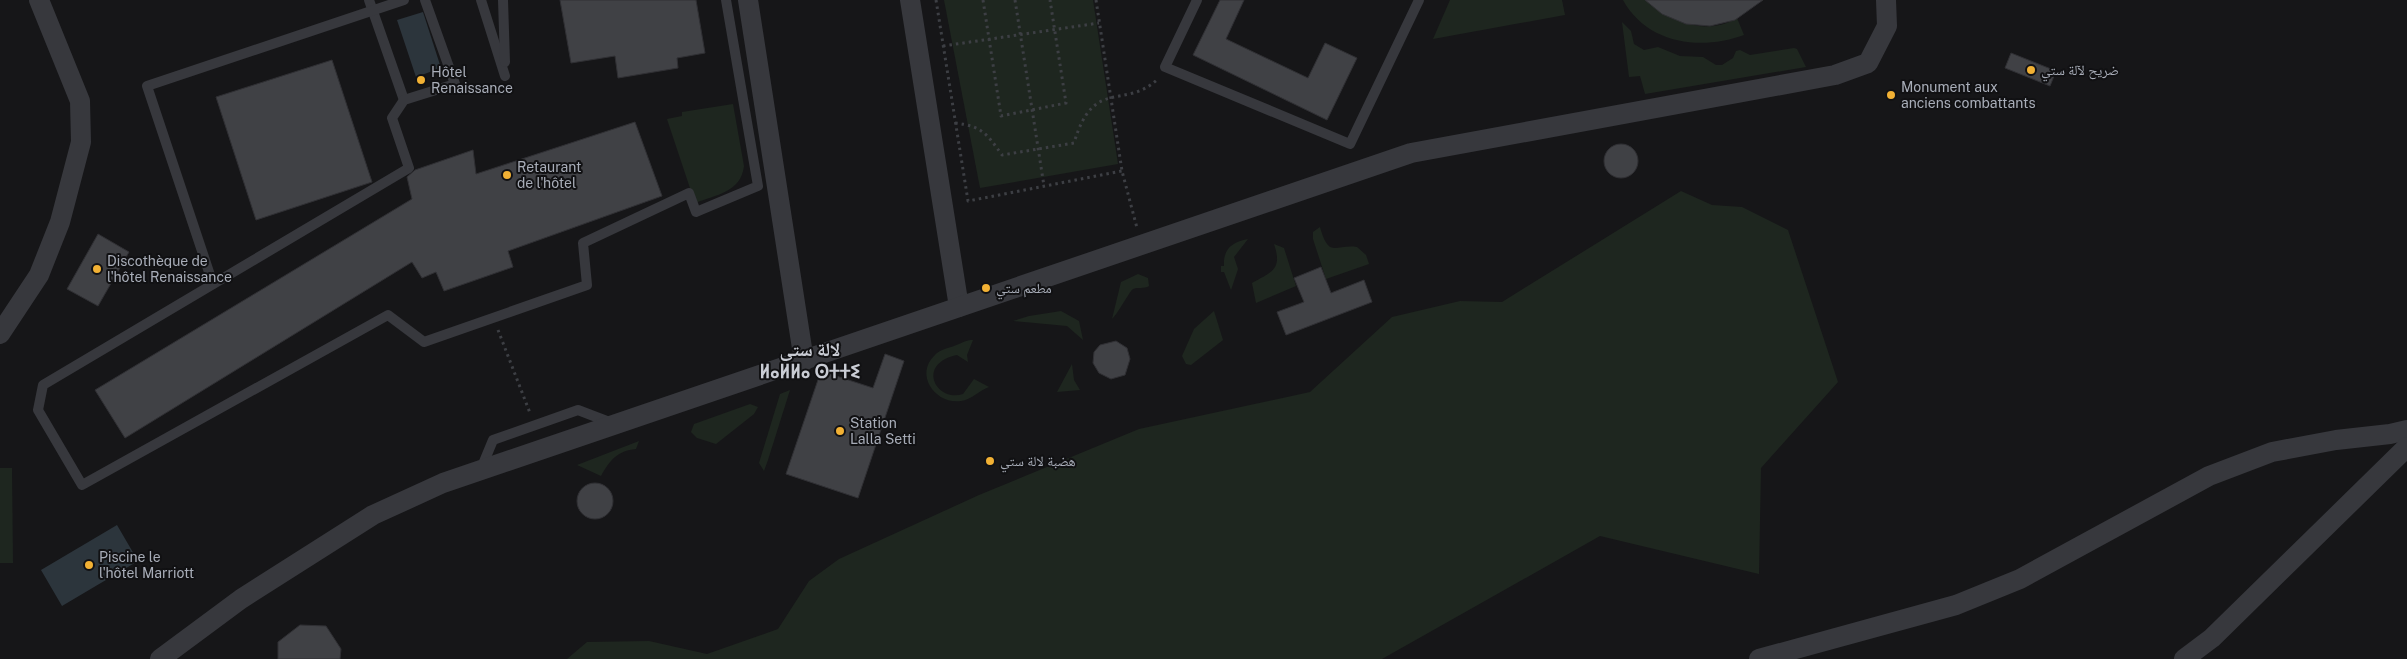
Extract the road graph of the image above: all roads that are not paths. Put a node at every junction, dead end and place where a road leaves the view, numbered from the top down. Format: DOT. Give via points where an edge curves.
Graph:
graph roads {
  1 [pos="40,0"];
  2 [pos="404,0"];
  3 [pos="425,0"];
  4 [pos="481,0"];
  5 [pos="503,0"];
  6 [pos="726,0"];
  7 [pos="748,0"];
  8 [pos="910,0"];
  9 [pos="1197,0"];
  10 [pos="1419,0"];
  11 [pos="1886,0"];
  12 [pos="371,5"];
  13 [pos="404,100"];
  14 [pos="213,284"];
  15 [pos="959,307"];
  16 [pos="0,334"];
  17 [pos="804,361"];
  18 [pos="617,425"];
  19 [pos="2407,430"];
  20 [pos="2407,447"];
  21 [pos="480,471"];
  22 [pos="160,659"];
  23 [pos="1759,659"];
  24 [pos="2184,659"];
  1 -- 16 [label="street" via="80,102 81,142 60,222 39,275"];
  2 -- 12 [label="lane"];
  3 -- 13 [label="lane" via="455,84"];
  4 -- 5 [label="lane" via="505,76"];
  6 -- 14 [label="lane" via="758,186 696,212 689,193 583,243 587,285 424,342 388,314 82,485 38,410 43,385"];
  7 -- 17 [label="street"];
  8 -- 15 [label="street"];
  9 -- 10 [label="lane" via="1165,66 1350,144"];
  11 -- 15 [label="street" via="1887,26 1868,63 1835,75 1411,153"];
  12 -- 13 [label="lane"];
  12 -- 14 [label="lane" via="148,86"];
  13 -- 14 [label="lane" via="392,118 409,168"];
  15 -- 17 [label="street"];
  17 -- 18 [label="street"];
  18 -- 21 [label="street"];
  18 -- 21 [label="lane" via="578,410 493,440"];
  19 -- 23 [label="street" via="2272,452 2208,476 2011,583 1956,605"];
  20 -- 24 [label="street" via="2219,631"];
  21 -- 22 [label="street" via="443,483 373,515 240,600"];
}
